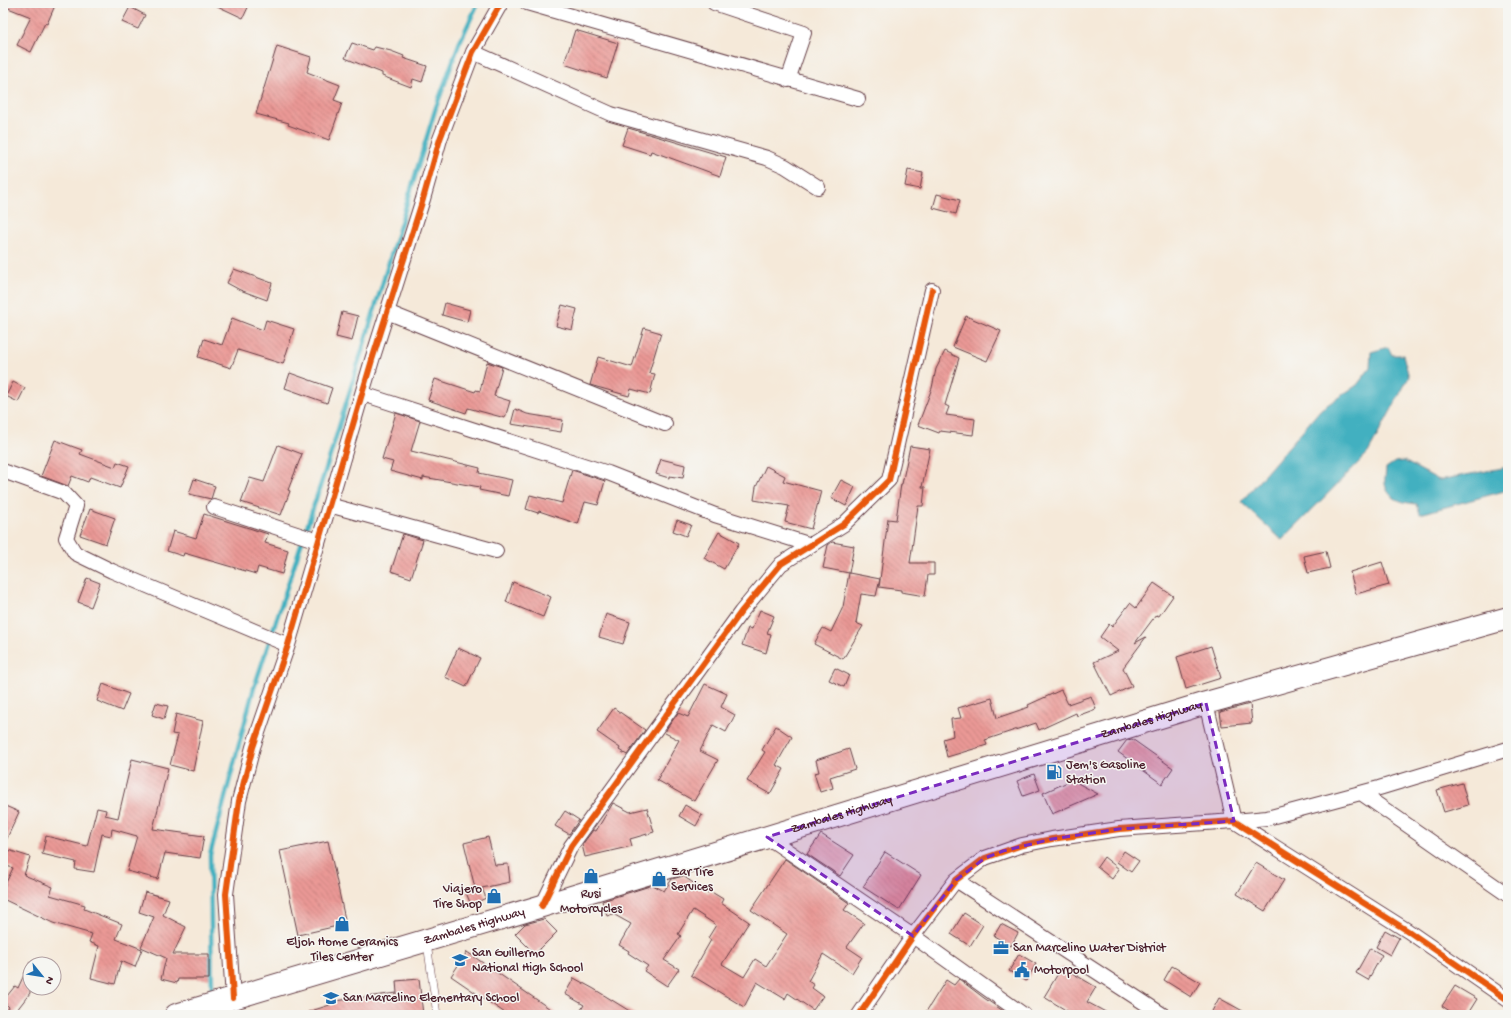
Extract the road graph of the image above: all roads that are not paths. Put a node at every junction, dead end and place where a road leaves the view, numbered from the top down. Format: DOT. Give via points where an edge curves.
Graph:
graph roads {
  1 [pos="501,3"];
  2 [pos="527,3"];
  3 [pos="714,3"];
  4 [pos="473,52"];
  5 [pos="788,80"];
  6 [pos="858,99"];
  7 [pos="818,187"];
  8 [pos="932,290"];
  9 [pos="386,312"];
  10 [pos="363,394"];
  11 [pos="665,424"];
  12 [pos="3,471"];
  13 [pos="330,505"];
  14 [pos="214,507"];
  15 [pos="314,539"];
  16 [pos="810,545"];
  17 [pos="496,551"];
  18 [pos="1508,618"];
  19 [pos="284,644"];
  20 [pos="1206,703"];
  21 [pos="1508,749"];
  22 [pos="1361,793"];
  23 [pos="1234,821"];
  24 [pos="767,837"];
  25 [pos="956,880"];
  26 [pos="1508,895"];
  27 [pos="542,906"];
  28 [pos="913,936"];
  29 [pos="427,941"];
  30 [pos="233,998"];
  31 [pos="1508,1000"];
  32 [pos="176,1015"];
  33 [pos="438,1015"];
  34 [pos="859,1015"];
  35 [pos="1024,1015"];
  36 [pos="1163,1015"];
  1 -- 4 [label="street"];
  2 -- 5 [label="street"];
  3 -- 5 [label="street" via="804,32"];
  4 -- 7 [label="street" via="611,114 767,158"];
  4 -- 9 [label="street" via="440,139"];
  5 -- 6 [label="street"];
  8 -- 16 [label="street" via="889,480 844,524"];
  9 -- 10 [label="street"];
  9 -- 11 [label="street"];
  10 -- 13 [label="street"];
  10 -- 16 [label="street" via="608,473 715,515"];
  12 -- 19 [label="street" via="64,493 76,506 66,538 75,553"];
  13 -- 15 [label="street"];
  13 -- 17 [label="street"];
  14 -- 15 [label="street"];
  15 -- 19 [label="street"];
  16 -- 27 [label="street" via="781,564 742,612 571,846"];
  18 -- 20 [label="main road, Zambales Highway"];
  19 -- 30 [label="street" via="239,801 226,894"];
  20 -- 23 [label="street"];
  20 -- 24 [label="main road, Zambales Highway"];
  21 -- 22 [label="street"];
  22 -- 23 [label="street" via="1267,818"];
  22 -- 26 [label="street"];
  23 -- 25 [label="street" via="1120,829 1022,845 985,858"];
  23 -- 31 [label="street" via="1408,932"];
  24 -- 27 [label="main road, Zambales Highway"];
  24 -- 28 [label="street"];
  25 -- 28 [label="street"];
  25 -- 36 [label="street"];
  27 -- 29 [label="main road, Zambales Highway"];
  28 -- 34 [label="street"];
  28 -- 35 [label="street"];
  29 -- 30 [label="main road, Zambales Highway"];
  29 -- 33 [label="lane"];
  30 -- 32 [label="main road, Zambales Highway"];
}
